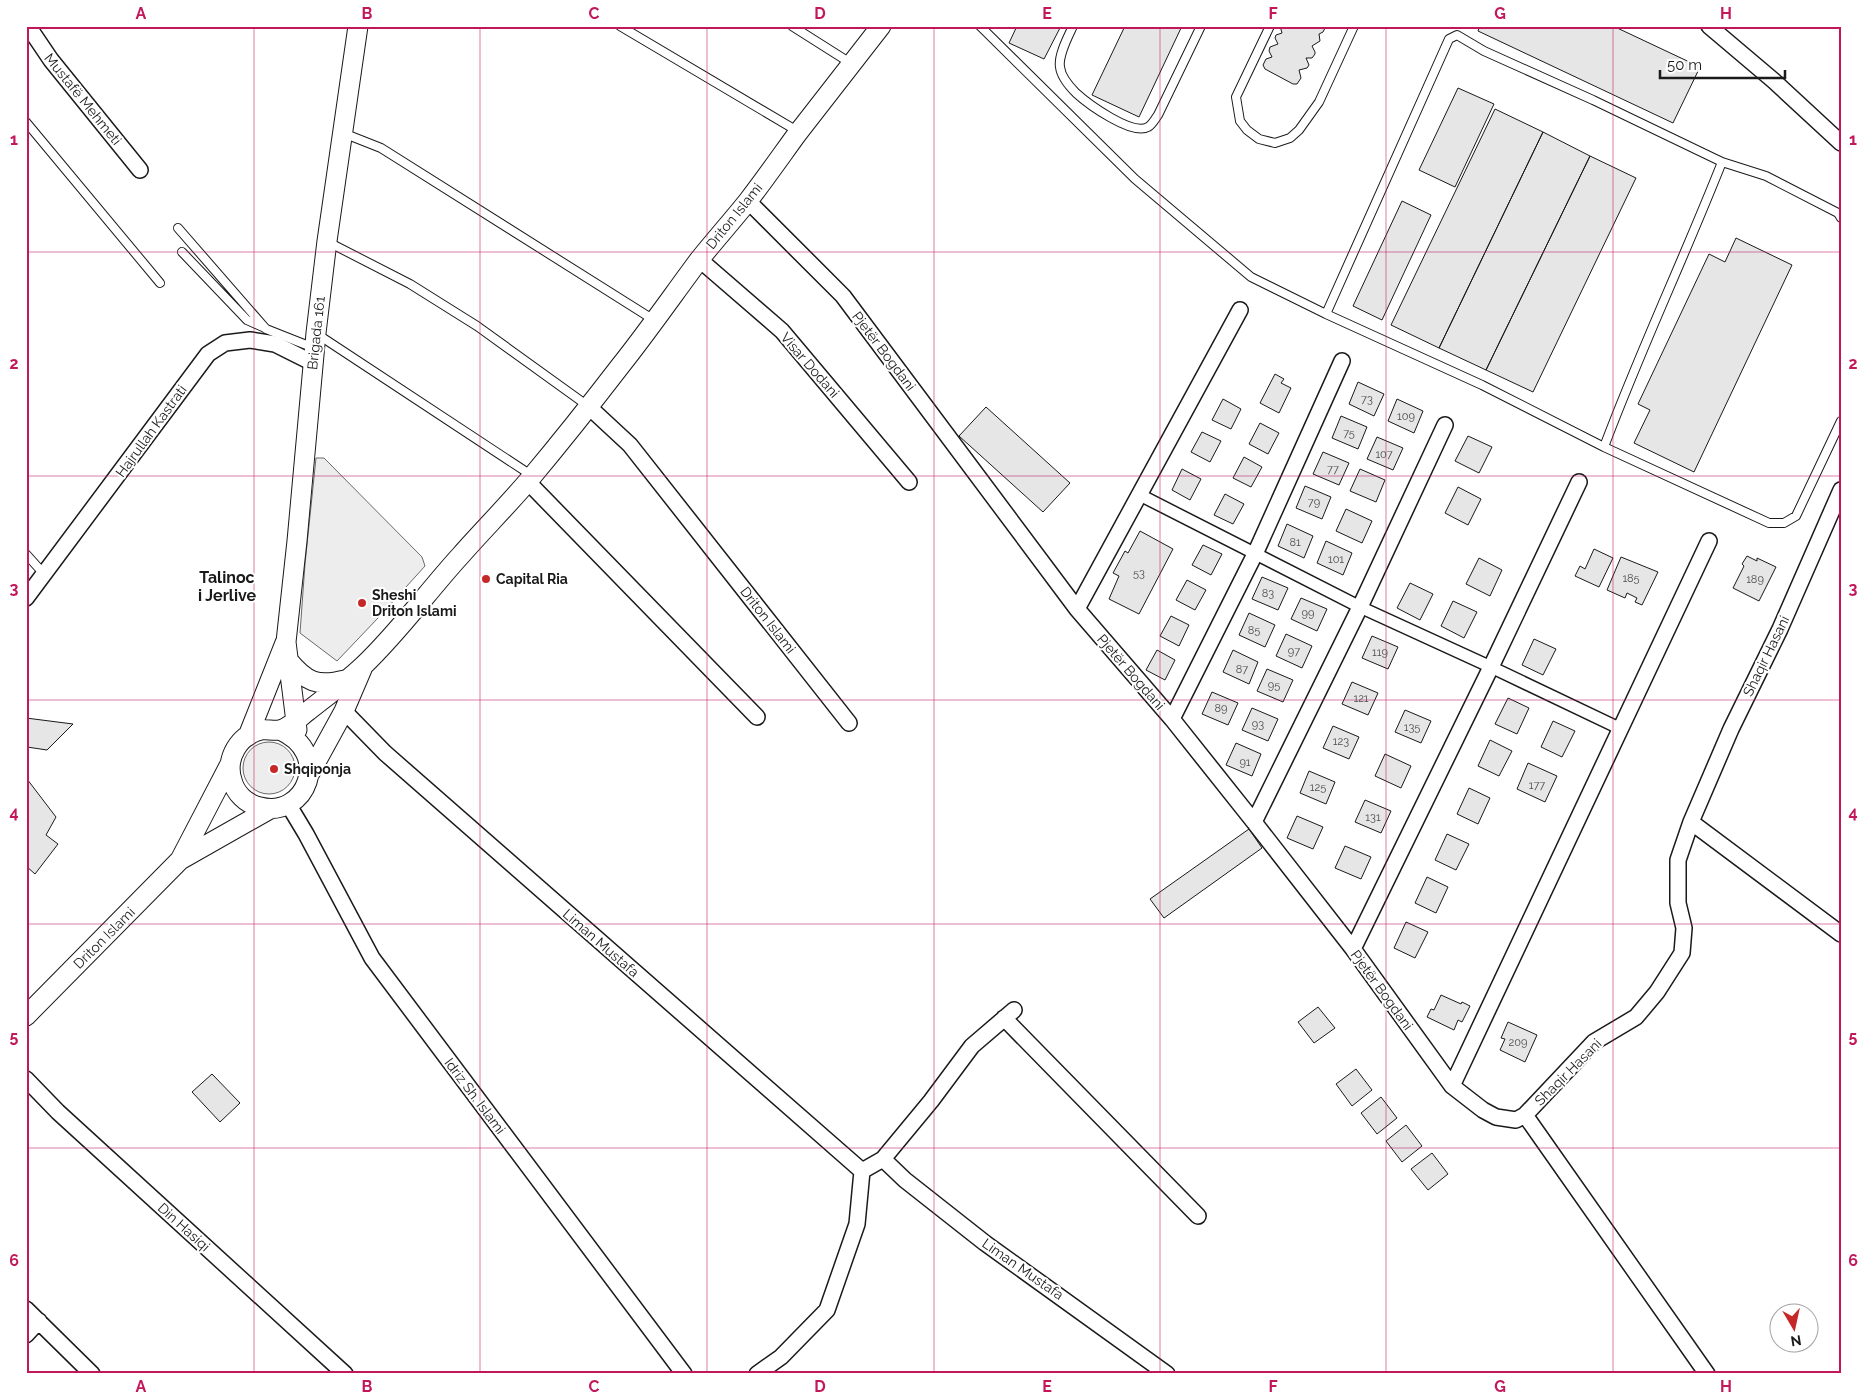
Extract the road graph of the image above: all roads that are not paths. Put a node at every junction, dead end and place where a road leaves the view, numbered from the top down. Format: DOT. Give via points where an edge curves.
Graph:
graph roads {
  1 [pos="28,26"];
  2 [pos="358,26"];
  3 [pos="620,26"];
  4 [pos="792,26"];
  5 [pos="880,26"];
  6 [pos="980,26"];
  7 [pos="1073,26"];
  8 [pos="1201,26"];
  9 [pos="1270,26"];
  10 [pos="1354,26"];
  11 [pos="1708,26"];
  12 [pos="852,64"];
  13 [pos="26,122"];
  14 [pos="799,132"];
  15 [pos="343,133"];
  16 [pos="1841,143"];
  17 [pos="1722,162"];
  18 [pos="140,170"];
  19 [pos="748,201"];
  20 [pos="1841,218"];
  21 [pos="178,228"];
  22 [pos="327,241"];
  23 [pos="182,252"];
  24 [pos="700,260"];
  25 [pos="160,283"];
  26 [pos="1240,310"];
  27 [pos="1326,314"];
  28 [pos="654,321"];
  29 [pos="266,329"];
  30 [pos="314,348"];
  31 [pos="1342,361"];
  32 [pos="588,406"];
  33 [pos="1841,421"];
  34 [pos="1445,425"];
  35 [pos="1604,447"];
  36 [pos="530,479"];
  37 [pos="908,482"];
  38 [pos="1579,482"];
  39 [pos="1841,490"];
  40 [pos="1140,495"];
  41 [pos="1709,541"];
  42 [pos="26,554"];
  43 [pos="1255,554"];
  44 [pos="44,574"];
  45 [pos="26,598"];
  46 [pos="1360,607"];
  47 [pos="1077,609"];
  48 [pos="287,651"];
  49 [pos="364,665"];
  50 [pos="1491,667"];
  51 [pos="346,680"];
  52 [pos="344,711"];
  53 [pos="757,718"];
  54 [pos="1172,719"];
  55 [pos="849,723"];
  56 [pos="288,725"];
  57 [pos="1621,729"];
  58 [pos="248,736"];
  59 [pos="230,764"];
  60 [pos="310,773"];
  61 [pos="279,806"];
  62 [pos="1254,822"];
  63 [pos="1691,822"];
  64 [pos="180,860"];
  65 [pos="1841,934"];
  66 [pos="1353,949"];
  67 [pos="26,1016"];
  68 [pos="26,1079"];
  69 [pos="1452,1086"];
  70 [pos="1525,1115"];
  71 [pos="882,1159"];
  72 [pos="862,1171"];
  73 [pos="1198,1216"];
  74 [pos="26,1309"];
  75 [pos="39,1321"];
  76 [pos="26,1335"];
  77 [pos="92,1374"];
  78 [pos="345,1374"];
  79 [pos="684,1374"];
  80 [pos="757,1374"];
  81 [pos="1167,1374"];
  82 [pos="1707,1374"];
  1 -- 18 [label="street, Mustafë Mehmeti" via="51,60"];
  2 -- 15 [label="street, Brigada 161"];
  3 -- 14 [label="lane"];
  4 -- 12 [label="lane"];
  5 -- 12 [label="street, Driton Islami"];
  6 -- 27 [label="lane" via="1135,180 1251,277"];
  7 -- 8 [label="lane" via="1060,66 1066,81 1102,113 1137,130 1148,127 1158,116"];
  9 -- 10 [label="lane" via="1236,97 1240,121 1247,130 1259,139 1275,143 1300,130 1319,102"];
  11 -- 16 [label="street"];
  12 -- 14 [label="street, Driton Islami"];
  13 -- 25 [label="lane"];
  14 -- 19 [label="street, Driton Islami"];
  15 -- 22 [label="street, Brigada 161"];
  15 -- 28 [label="lane" via="381,148"];
  17 -- 20 [label="lane" via="1766,176 1838,213"];
  17 -- 27 [label="lane" via="1484,51 1457,35 1449,39"];
  17 -- 35 [label="lane"];
  19 -- 24 [label="street, Driton Islami"];
  19 -- 47 [label="street, Pjetër Bogdani" via="843,296"];
  21 -- 29 [label="lane"];
  22 -- 30 [label="street, Brigada 161"];
  22 -- 32 [label="lane" via="410,284 461,316"];
  23 -- 29 [label="lane" via="246,320"];
  24 -- 28 [label="street, Driton Islami"];
  24 -- 37 [label="street, Visar Dodani" via="782,331"];
  26 -- 40 [label="street"];
  27 -- 35 [label="lane" via="1482,385"];
  28 -- 32 [label="street, Driton Islami"];
  29 -- 30 [label="lane"];
  30 -- 36 [label="lane"];
  30 -- 44 [label="street, Hajrullah Kastrati" via="250,340 225,343 208,354"];
  30 -- 48 [label="street, Brigada 161"];
  31 -- 43 [label="street"];
  32 -- 36 [label="street, Driton Islami"];
  32 -- 55 [label="street, Driton Islami" via="630,445"];
  33 -- 35 [label="lane" via="1796,516 1784,523 1769,523"];
  34 -- 46 [label="street"];
  36 -- 49 [label="street, Driton Islami"];
  36 -- 53 [label="street"];
  38 -- 50 [label="street"];
  39 -- 63 [label="street, Shaqir Hasani"];
  40 -- 43 [label="street"];
  40 -- 47 [label="street"];
  41 -- 57 [label="street"];
  42 -- 44 [label="lane"];
  43 -- 46 [label="street"];
  43 -- 54 [label="street"];
  44 -- 45 [label="street, Hajrullah Kastrati"];
  46 -- 50 [label="street"];
  46 -- 62 [label="street"];
  47 -- 54 [label="street, Pjetër Bogdani"];
  48 -- 51 [label="street" via="298,672 317,683"];
  48 -- 56 [label="street, Brigada 161"];
  48 -- 58 [label="street, Brigada 161"];
  49 -- 51 [label="street, Driton Islami"];
  49 -- 52 [label="street, Driton Islami"];
  50 -- 57 [label="street"];
  50 -- 66 [label="street"];
  51 -- 56 [label="street, Driton Islami"];
  52 -- 60 [label="street, Driton Islami"];
  52 -- 72 [label="street, Liman Mustafa" via="385,753"];
  54 -- 62 [label="street, Pjetër Bogdani"];
  56 -- 58 [label="street" via="258,730"];
  56 -- 60 [label="street" via="291,735 306,751"];
  57 -- 69 [label="street"];
  58 -- 59 [label="street, Driton Islami" via="239,743"];
  59 -- 61 [label="street" via="232,780 249,803 259,807"];
  59 -- 64 [label="street, Driton Islami"];
  60 -- 61 [label="street, Driton Islami" via="300,794"];
  61 -- 64 [label="street, Driton Islami"];
  61 -- 79 [label="street, Idriz Sh. Islami" via="306,834 372,958"];
  62 -- 66 [label="street, Pjetër Bogdani"];
  63 -- 65 [label="street"];
  63 -- 70 [label="street, Shaqir Hasani" via="1678,860 1678,903 1684,928 1682,953 1636,1017 1594,1042"];
  64 -- 67 [label="street, Driton Islami"];
  66 -- 69 [label="street, Pjetër Bogdani"];
  68 -- 78 [label="street, Din Hasiqi" via="58,1112"];
  69 -- 70 [label="street, Pjetër Bogdani" via="1496,1117 1516,1120"];
  70 -- 82 [label="street"];
  71 -- 72 [label="street"];
  71 -- 73 [label="street" via="972,1046 1009,1014"];
  71 -- 81 [label="street, Liman Mustafa" via="986,1243"];
  72 -- 80 [label="street" via="857,1224 827,1310 780,1357"];
  74 -- 75 [label="street"];
  75 -- 76 [label="street"];
  75 -- 77 [label="street"];
}
